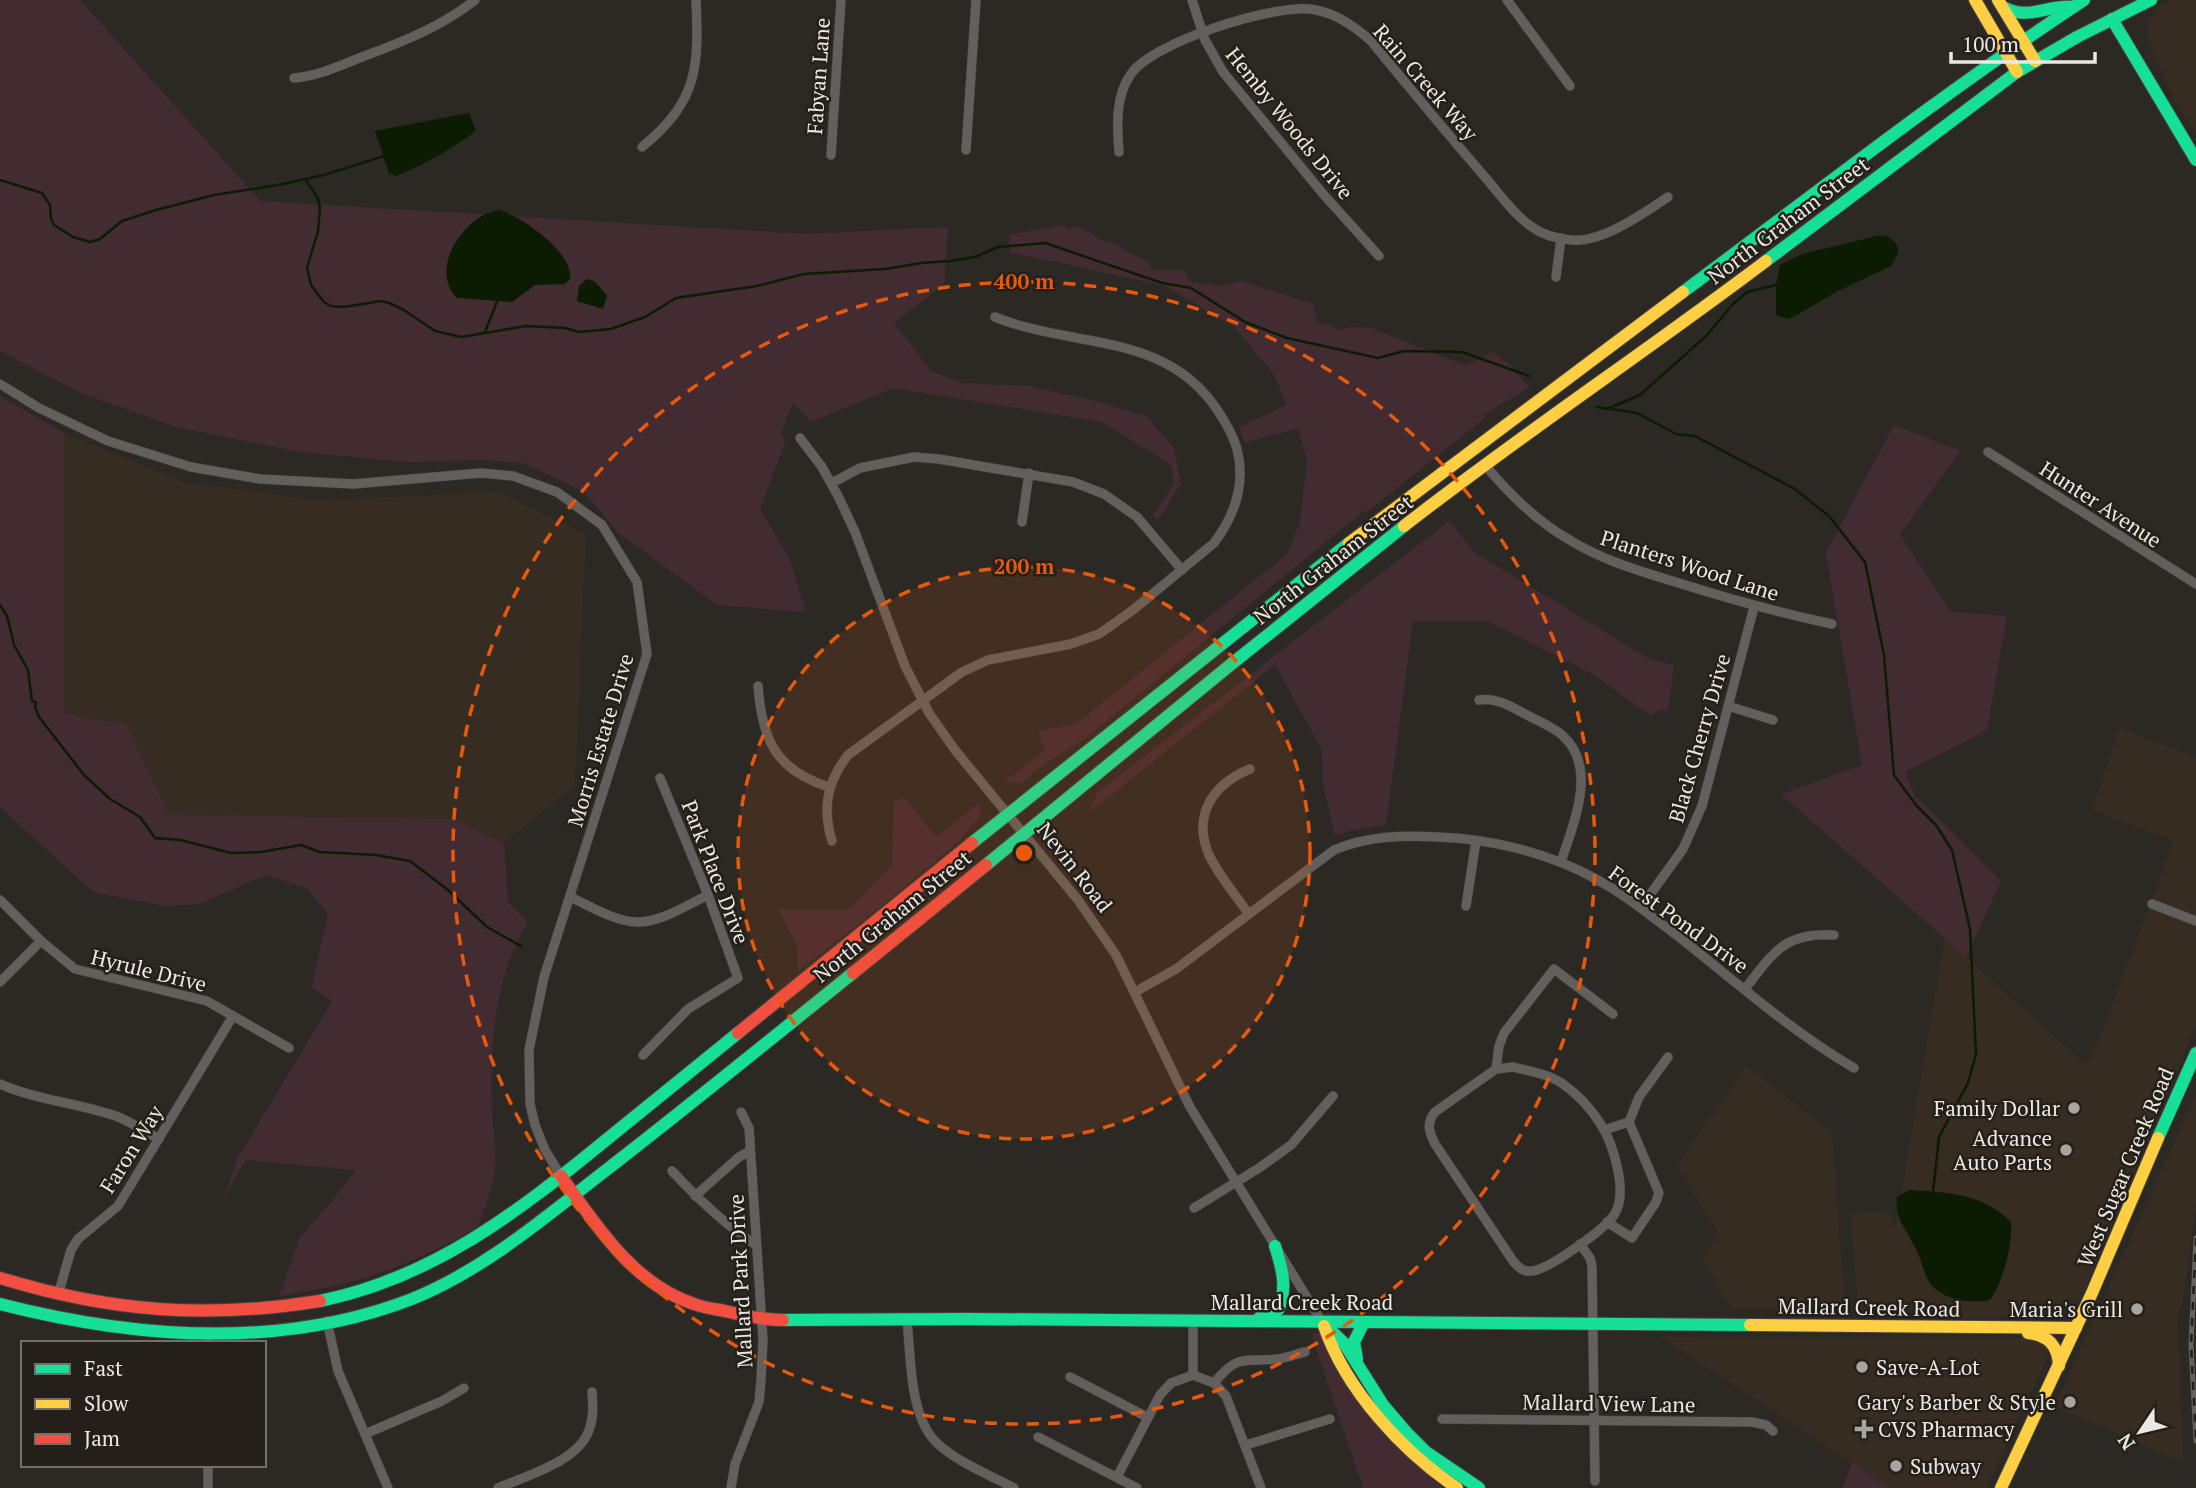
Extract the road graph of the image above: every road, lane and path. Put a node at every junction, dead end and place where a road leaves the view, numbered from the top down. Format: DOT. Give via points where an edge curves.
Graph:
graph roads {
  1 [pos="475,0"];
  2 [pos="696,0"];
  3 [pos="841,0"];
  4 [pos="976,0"];
  5 [pos="1192,0"];
  6 [pos="1507,0"];
  7 [pos="1975,0"];
  8 [pos="2151,0"];
  9 [pos="2079,3"];
  10 [pos="2001,4"];
  11 [pos="2112,19"];
  12 [pos="1202,33"];
  13 [pos="2022,40"];
  14 [pos="2005,52"];
  15 [pos="2035,61"];
  16 [pos="2017,72"];
  17 [pos="294,78"];
  18 [pos="1570,86"];
  19 [pos="642,147"];
  20 [pos="966,150"];
  21 [pos="1119,152"];
  22 [pos="831,155"];
  23 [pos="2196,160"];
  24 [pos="1668,197"];
  25 [pos="1561,238"];
  26 [pos="1379,256"];
  27 [pos="1556,277"];
  28 [pos="995,317"];
  29 [pos="0,384"];
  30 [pos="800,438"];
  31 [pos="1988,452"];
  32 [pos="1485,465"];
  33 [pos="1029,473"];
  34 [pos="832,483"];
  35 [pos="1022,522"];
  36 [pos="1182,570"];
  37 [pos="2196,584"];
  38 [pos="1755,607"];
  39 [pos="1832,624"];
  40 [pos="758,686"];
  41 [pos="922,700"];
  42 [pos="1479,700"];
  43 [pos="1728,706"];
  44 [pos="1773,720"];
  45 [pos="1250,769"];
  46 [pos="660,778"];
  47 [pos="829,787"];
  48 [pos="1008,814"];
  49 [pos="1024,833"];
  50 [pos="832,841"];
  51 [pos="1476,841"];
  52 [pos="1561,862"];
  53 [pos="708,895"];
  54 [pos="569,898"];
  55 [pos="0,900"];
  56 [pos="2152,904"];
  57 [pos="1466,906"];
  58 [pos="1641,907"];
  59 [pos="1248,913"];
  60 [pos="2196,921"];
  61 [pos="1834,935"];
  62 [pos="41,941"];
  63 [pos="0,982"];
  64 [pos="1745,989"];
  65 [pos="1135,992"];
  66 [pos="1613,1014"];
  67 [pos="233,1016"];
  68 [pos="289,1048"];
  69 [pos="643,1055"];
  70 [pos="2195,1056"];
  71 [pos="1668,1057"];
  72 [pos="1854,1068"];
  73 [pos="1496,1069"];
  74 [pos="0,1084"];
  75 [pos="1333,1096"];
  76 [pos="741,1112"];
  77 [pos="1629,1122"];
  78 [pos="1604,1130"];
  79 [pos="159,1139"];
  80 [pos="750,1151"];
  81 [pos="672,1171"];
  82 [pos="561,1176"];
  83 [pos="1236,1183"];
  84 [pos="573,1196"];
  85 [pos="695,1196"];
  86 [pos="1194,1208"];
  87 [pos="1608,1222"];
  88 [pos="1580,1244"];
  89 [pos="756,1245"];
  90 [pos="1275,1246"];
  91 [pos="0,1278"];
  92 [pos="58,1295"];
  93 [pos="0,1304"];
  94 [pos="762,1320"];
  95 [pos="907,1320"];
  96 [pos="327,1321"];
  97 [pos="1193,1321"];
  98 [pos="1244,1321"];
  99 [pos="1322,1322"];
  100 [pos="1364,1322"];
  101 [pos="1594,1323"];
  102 [pos="1933,1327"];
  103 [pos="2076,1328"];
  104 [pos="209,1337"];
  105 [pos="1305,1352"];
  106 [pos="1358,1366"];
  107 [pos="2059,1366"];
  108 [pos="1193,1375"];
  109 [pos="1070,1377"];
  110 [pos="1214,1383"];
  111 [pos="464,1388"];
  112 [pos="592,1392"];
  113 [pos="1147,1417"];
  114 [pos="1329,1419"];
  115 [pos="1443,1419"];
  116 [pos="1594,1420"];
  117 [pos="1773,1431"];
  118 [pos="365,1434"];
  119 [pos="1038,1437"];
  120 [pos="1246,1445"];
  121 [pos="208,1467"];
  122 [pos="1117,1476"];
  123 [pos="1595,1481"];
  124 [pos="208,1488"];
  125 [pos="388,1488"];
  126 [pos="499,1488"];
  127 [pos="731,1488"];
  128 [pos="1014,1488"];
  129 [pos="1137,1488"];
  130 [pos="1261,1488"];
  131 [pos="1457,1488"];
  132 [pos="1479,1488"];
  133 [pos="2001,1488"];
  1 -- 17 [label="street" via="420,35 326,71"];
  2 -- 19 [label="street" via="698,49 689,88 669,123"];
  3 -- 22 [label="street, Fabyan Lane"];
  4 -- 20 [label="street"];
  5 -- 12 [label="street, Hemby Woods Drive"];
  6 -- 18 [label="street"];
  7 -- 14 [label="main road"];
  8 -- 11 [label="main road, North Graham Street"];
  9 -- 10 [label="main road" via="2024,16 2014,15"];
  9 -- 13 [label="main road, North Graham Street"];
  10 -- 13 [label="main road"];
  11 -- 15 [label="main road, North Graham Street"];
  11 -- 23 [label="main road"];
  12 -- 21 [label="street, Rain Creek Way" via="1150,55 1132,72 1120,98"];
  12 -- 25 [label="street, Rain Creek Way" via="1284,9 1310,9 1340,18 1371,41 1518,215 1532,227"];
  12 -- 26 [label="street, Hemby Woods Drive" via="1223,72"];
  13 -- 14 [label="main road, North Graham Street"];
  13 -- 15 [label="main road"];
  14 -- 16 [label="main road"];
  14 -- 48 [label="main road, North Graham Street" via="1404,501"];
  15 -- 16 [label="main road, North Graham Street"];
  16 -- 32 [label="main road, North Graham Street"];
  24 -- 25 [label="street, Rain Creek Way" via="1603,235"];
  25 -- 27 [label="street"];
  28 -- 36 [label="street" via="1151,355 1181,371 1212,402 1235,443 1239,493 1224,531"];
  29 -- 54 [label="street, Morris Estate Drive" via="108,442 191,467 260,479 354,484 481,473 513,476 557,492 601,525 637,582 647,654"];
  30 -- 34 [label="street, Nevin Road"];
  31 -- 37 [label="street, Hunter Avenue"];
  32 -- 38 [label="street, Planters Wood Lane" via="1524,507 1587,550"];
  32 -- 49 [label="main road, North Graham Street"];
  33 -- 34 [label="street" via="914,457 860,468"];
  33 -- 35 [label="street"];
  33 -- 36 [label="street" via="1104,494 1147,527"];
  34 -- 41 [label="street, Nevin Road"];
  36 -- 41 [label="street" via="1099,634 989,660 962,672"];
  38 -- 39 [label="street, Planters Wood Lane"];
  38 -- 43 [label="street, Black Cherry Drive"];
  40 -- 47 [label="street" via="770,744 792,770"];
  41 -- 47 [label="street" via="848,755"];
  41 -- 48 [label="street, Nevin Road" via="940,730"];
  42 -- 52 [label="street" via="1503,702 1556,730 1576,755 1580,794"];
  43 -- 44 [label="street"];
  43 -- 58 [label="street, Black Cherry Drive" via="1693,828"];
  45 -- 59 [label="street" via="1220,786 1209,803 1204,825 1213,863"];
  46 -- 53 [label="street, Park Place Drive"];
  47 -- 50 [label="street" via="826,817"];
  48 -- 49 [label="street, Nevin Road"];
  48 -- 82 [label="main road, North Graham Street"];
  49 -- 65 [label="street, Nevin Road" via="1099,929"];
  49 -- 84 [label="main road, North Graham Street"];
  51 -- 52 [label="street, Forest Pond Drive"];
  51 -- 57 [label="street"];
  51 -- 59 [label="street, Forest Pond Drive" via="1409,836 1356,841 1324,856"];
  52 -- 58 [label="street, Forest Pond Drive"];
  53 -- 54 [label="street" via="651,920 635,922"];
  53 -- 69 [label="street, Park Place Drive" via="738,978 688,1009"];
  54 -- 82 [label="street, Morris Estate Drive" via="544,977 529,1050 535,1125"];
  55 -- 62 [label="street, Hyrule Drive"];
  56 -- 60 [label="street"];
  58 -- 64 [label="street, Forest Pond Drive"];
  59 -- 65 [label="street, Forest Pond Drive" via="1176,969"];
  61 -- 64 [label="street" via="1803,936 1782,945"];
  62 -- 63 [label="street"];
  62 -- 67 [label="street, Hyrule Drive" via="75,969 191,996"];
  64 -- 72 [label="street, Forest Pond Drive"];
  65 -- 83 [label="street, Nevin Road" via="1176,1082"];
  66 -- 73 [label="street" via="1554,969 1504,1033"];
  67 -- 68 [label="street, Hyrule Drive"];
  67 -- 79 [label="street, Faron Way"];
  70 -- 103 [label="main road, West Sugar Creek Road"];
  71 -- 77 [label="street" via="1639,1097"];
  73 -- 78 [label="street" via="1513,1067 1555,1079 1573,1092"];
  73 -- 88 [label="street" via="1435,1112 1429,1122 1430,1135 1519,1267 1530,1272 1543,1268"];
  74 -- 79 [label="street" via="113,1115"];
  75 -- 83 [label="street" via="1291,1145"];
  76 -- 80 [label="street, Mallard Park Drive" via="749,1128"];
  77 -- 78 [label="street"];
  77 -- 87 [label="street" via="1659,1193 1632,1238"];
  78 -- 87 [label="street" via="1620,1180 1619,1204"];
  79 -- 92 [label="street, Faron Way" via="118,1206 78,1238"];
  80 -- 85 [label="street"];
  80 -- 89 [label="street, Mallard Park Drive"];
  81 -- 85 [label="street"];
  82 -- 84 [label="main road, Mallard Creek Road"];
  82 -- 92 [label="main road" via="470,1242 399,1279 357,1293 209,1311 153,1310"];
  83 -- 86 [label="street"];
  83 -- 90 [label="street, Nevin Road"];
  84 -- 94 [label="main road, Mallard Creek Road" via="617,1252 661,1288 693,1304"];
  84 -- 96 [label="main road" via="496,1254 435,1289 387,1307"];
  85 -- 89 [label="street"];
  87 -- 88 [label="street"];
  88 -- 101 [label="street" via="1592,1266"];
  89 -- 94 [label="street, Mallard Park Drive"];
  90 -- 98 [label="main road" via="1284,1276 1281,1305 1270,1315"];
  90 -- 99 [label="street, Nevin Road"];
  91 -- 92 [label="main road"];
  93 -- 104 [label="main road" via="95,1325"];
  94 -- 95 [label="main road, Mallard Creek Road"];
  94 -- 127 [label="street, Mallard Park Drive" via="759,1402 735,1464"];
  95 -- 97 [label="main road, Mallard Creek Road"];
  95 -- 128 [label="street" via="917,1404 927,1430 946,1451"];
  96 -- 104 [label="main road"];
  96 -- 118 [label="street" via="338,1371"];
  97 -- 98 [label="main road, Mallard Creek Road"];
  97 -- 108 [label="street"];
  98 -- 99 [label="main road, Mallard Creek Road"];
  99 -- 100 [label="main road, Mallard Creek Road"];
  99 -- 106 [label="main road, Nevin Road" via="1344,1343"];
  99 -- 131 [label="main road, Nevin Road" via="1337,1356 1373,1412 1418,1461"];
  100 -- 101 [label="main road, Mallard Creek Road"];
  100 -- 106 [label="main road" via="1354,1342"];
  101 -- 102 [label="main road, Mallard Creek Road"];
  101 -- 116 [label="street"];
  102 -- 103 [label="main road, Mallard Creek Road"];
  102 -- 107 [label="main road" via="1943,1334 2044,1336 2055,1346"];
  103 -- 107 [label="main road, West Sugar Creek Road"];
  105 -- 110 [label="street" via="1278,1359 1242,1360"];
  106 -- 132 [label="main road, Nevin Road" via="1406,1432 1434,1458"];
  107 -- 133 [label="main road, West Sugar Creek Road"];
  108 -- 110 [label="street"];
  108 -- 113 [label="street" via="1165,1387"];
  109 -- 113 [label="street"];
  110 -- 120 [label="street" via="1226,1396"];
  111 -- 118 [label="street"];
  112 -- 126 [label="street" via="589,1432 580,1446"];
  113 -- 122 [label="street"];
  114 -- 120 [label="street"];
  115 -- 116 [label="street, Mallard View Lane"];
  116 -- 117 [label="street, Mallard View Lane" via="1752,1422 1766,1424"];
  116 -- 123 [label="street"];
  118 -- 125 [label="street"];
  119 -- 122 [label="street"];
  120 -- 130 [label="street"];
  121 -- 124 [label="street"];
  122 -- 129 [label="street"];
}
